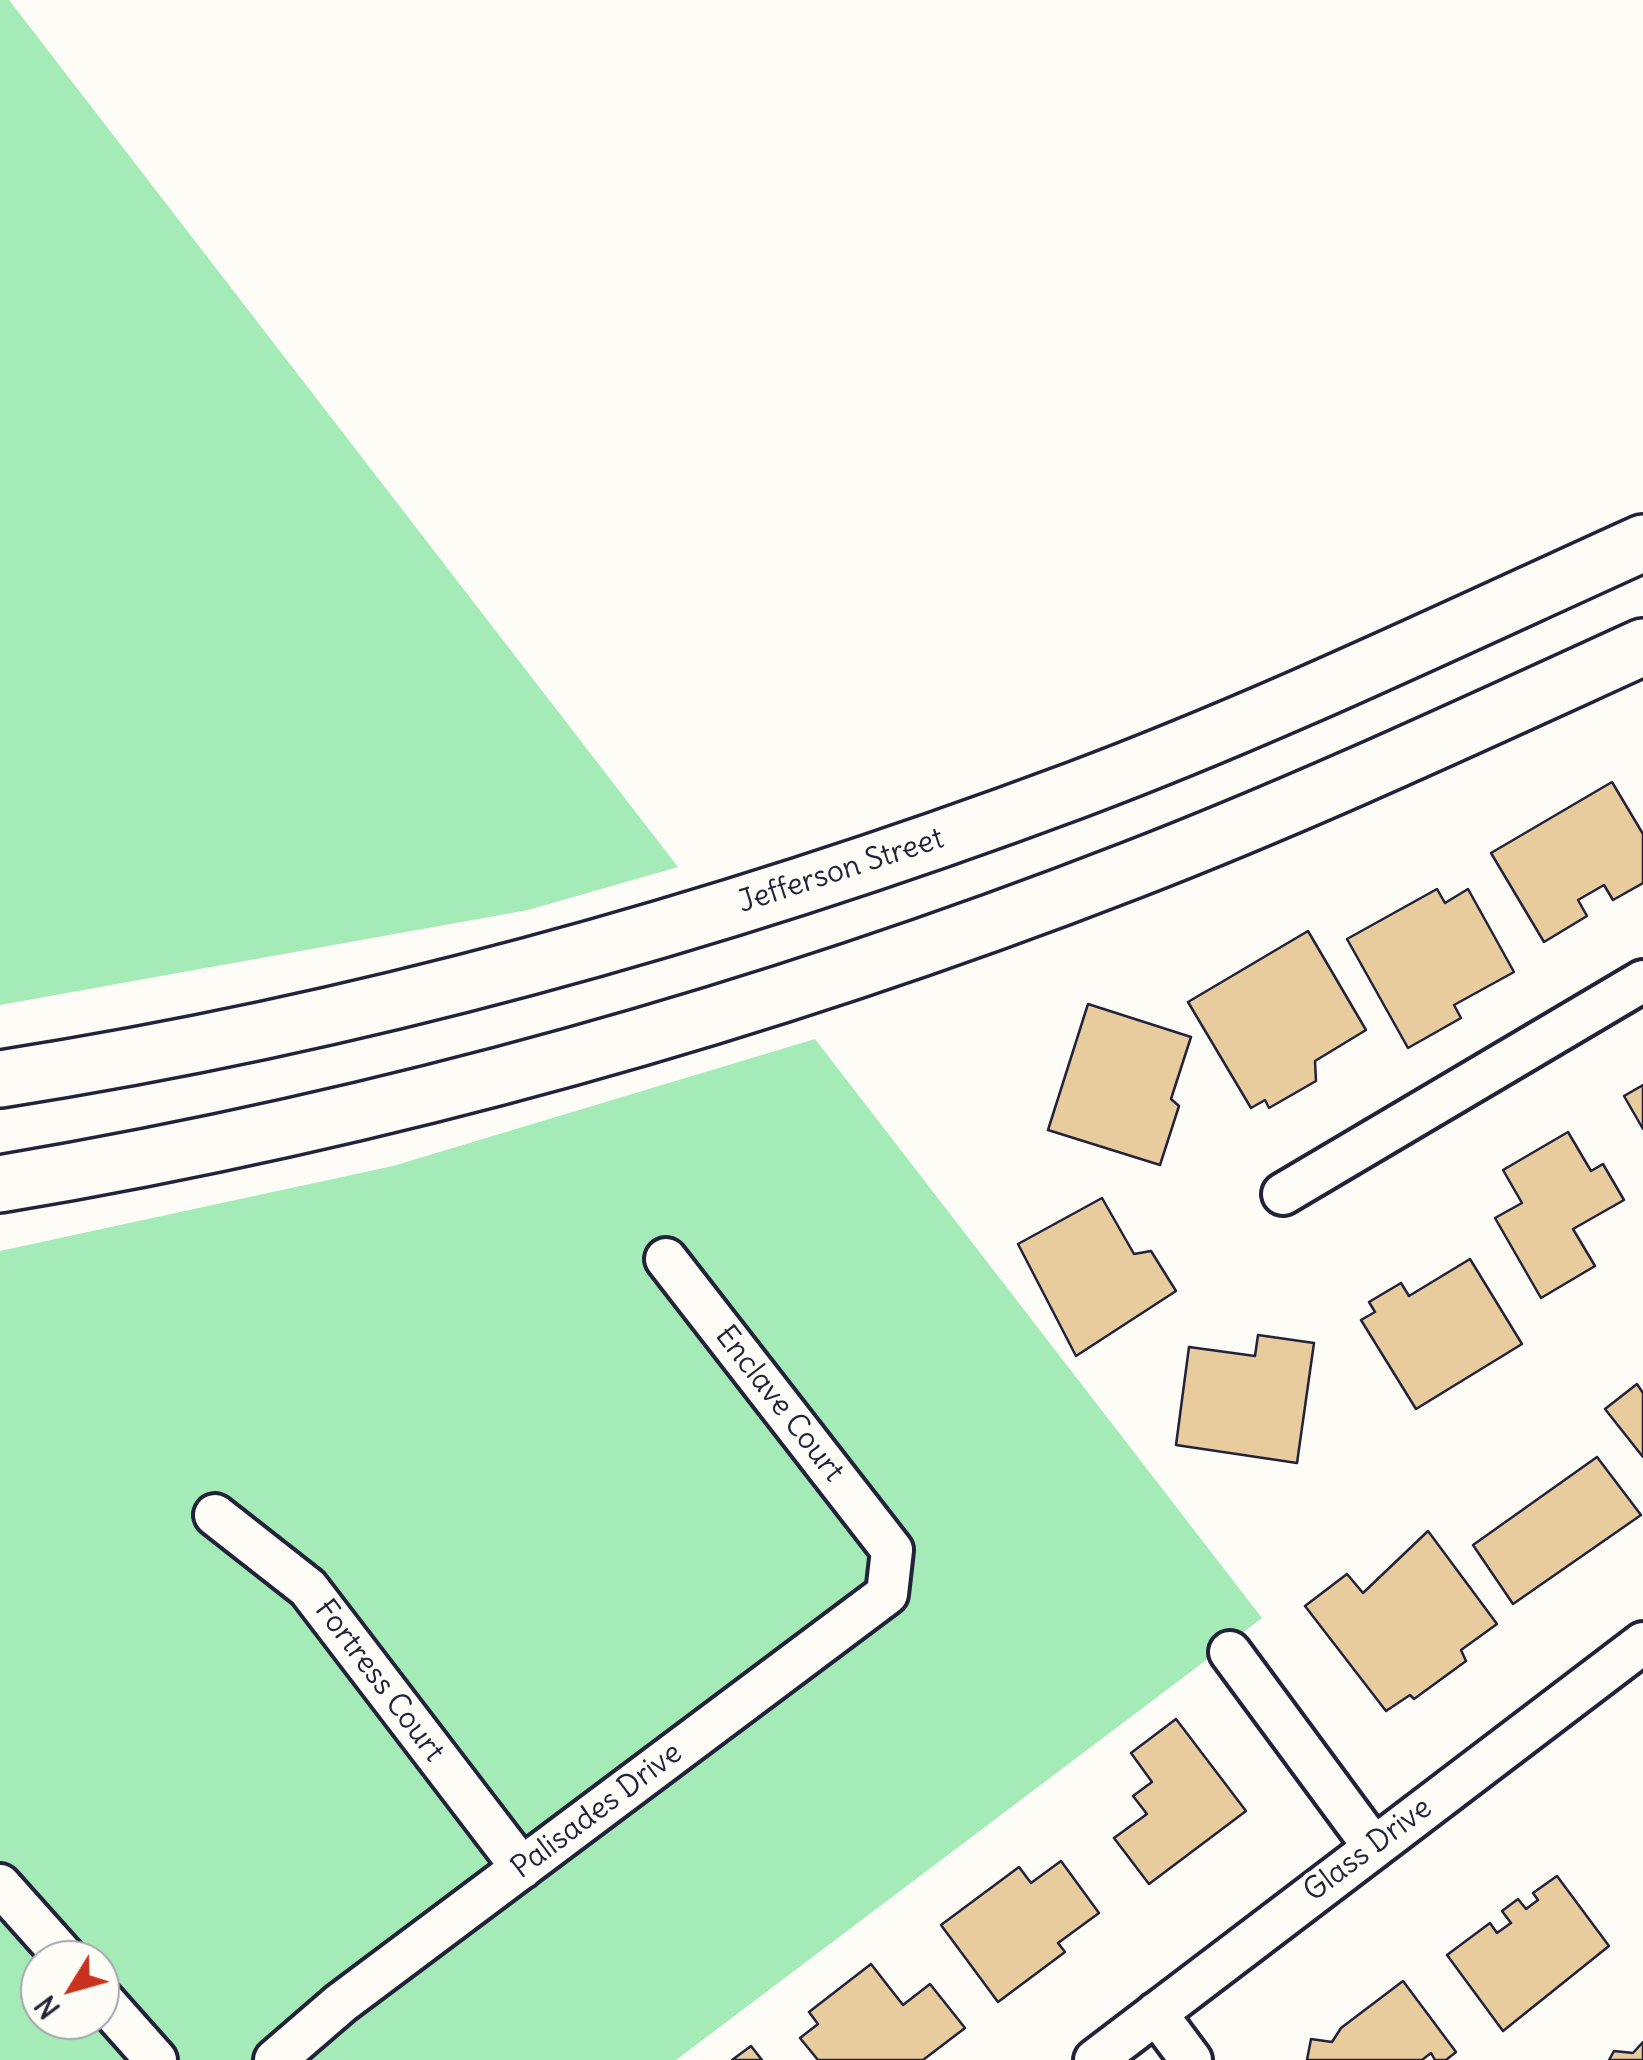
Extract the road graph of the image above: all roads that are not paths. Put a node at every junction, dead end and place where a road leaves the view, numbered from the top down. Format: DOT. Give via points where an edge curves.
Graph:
graph roads {
  1 [pos="1643,543"];
  2 [pos="1643,647"];
  3 [pos="1643,980"];
  4 [pos="0,1079"];
  5 [pos="0,1184"];
  6 [pos="1283,1194"];
  7 [pos="666,1259"];
  8 [pos="215,1515"];
  9 [pos="892,1550"];
  10 [pos="1643,1643"];
  11 [pos="1230,1652"];
  12 [pos="1373,1846"];
  13 [pos="522,1868"];
  14 [pos="0,1884"];
  15 [pos="49,1940"];
  16 [pos="1156,2013"];
  17 [pos="120,2020"];
  18 [pos="156,2060"];
  19 [pos="275,2060"];
  20 [pos="1095,2060"];
  21 [pos="1191,2060"];
  1 -- 4 [label="main road, Jefferson Street" via="1080,789 830,878 580,954 322,1017"];
  2 -- 5 [label="main road" via="1132,870 886,959 385,1107"];
  3 -- 6 [label="street"];
  7 -- 9 [label="street, Enclave Court"];
  8 -- 13 [label="street, Fortress Court" via="308,1588"];
  9 -- 13 [label="street, Palisades Drive" via="887,1594"];
  10 -- 12 [label="street, Glass Drive"];
  11 -- 12 [label="street"];
  12 -- 16 [label="street, Glass Drive"];
  13 -- 19 [label="street, Palisades Drive"];
  14 -- 15 [label="street"];
  16 -- 20 [label="street, Glass Drive"];
  16 -- 21 [label="street"];
  17 -- 18 [label="street"];
}
